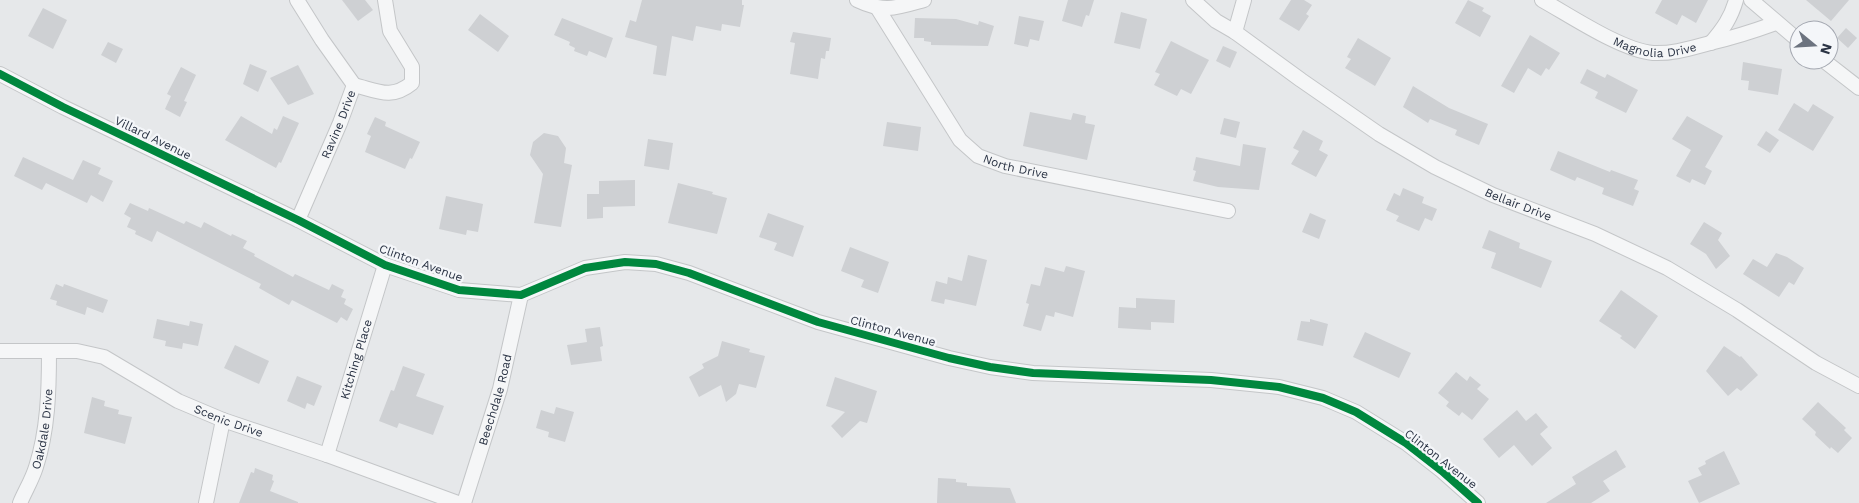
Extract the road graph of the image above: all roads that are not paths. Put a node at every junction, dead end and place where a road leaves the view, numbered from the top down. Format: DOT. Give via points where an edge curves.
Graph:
graph roads {
  1 [pos="297,0"];
  2 [pos="385,0"];
  3 [pos="857,0"];
  4 [pos="924,0"];
  5 [pos="1193,0"];
  6 [pos="1244,0"];
  7 [pos="1542,0"];
  8 [pos="1736,0"];
  9 [pos="1751,0"];
  10 [pos="878,9"];
  11 [pos="1776,23"];
  12 [pos="1235,32"];
  13 [pos="1789,33"];
  14 [pos="1710,43"];
  15 [pos="1836,70"];
  16 [pos="0,74"];
  17 [pos="354,85"];
  18 [pos="1859,88"];
  19 [pos="1228,211"];
  20 [pos="298,220"];
  21 [pos="385,265"];
  22 [pos="521,295"];
  23 [pos="0,351"];
  24 [pos="49,352"];
  25 [pos="1859,386"];
  26 [pos="223,420"];
  27 [pos="327,455"];
  28 [pos="20,503"];
  29 [pos="206,503"];
  30 [pos="458,503"];
  31 [pos="464,503"];
  32 [pos="1478,503"];
  1 -- 17 [label="street"];
  2 -- 17 [label="street, Ravine Drive" via="390,31 412,67 412,83 401,91 386,93"];
  3 -- 10 [label="street"];
  4 -- 10 [label="street"];
  5 -- 12 [label="street, Bellair Drive" via="1216,21"];
  6 -- 12 [label="street"];
  7 -- 14 [label="street, Magnolia Drive" via="1614,40 1652,53 1676,52"];
  8 -- 14 [label="street" via="1732,15"];
  9 -- 11 [label="street"];
  10 -- 19 [label="street, North Drive" via="960,140 978,156 1005,166"];
  11 -- 13 [label="street"];
  11 -- 14 [label="street, Magnolia Drive"];
  12 -- 25 [label="street, Bellair Drive" via="1371,128 1435,167 1493,195 1595,234 1667,268 1816,363"];
  15 -- 18 [label="street"];
  16 -- 20 [label="street, Villard Avenue"];
  17 -- 20 [label="street, Ravine Drive"];
  20 -- 21 [label="street, Clinton Avenue"];
  21 -- 22 [label="street, Clinton Avenue" via="459,290"];
  21 -- 27 [label="street, Kitching Place"];
  22 -- 31 [label="street, Beechdale Road" via="500,389"];
  22 -- 32 [label="street, Clinton Avenue" via="585,268 624,262 656,264 818,322 990,367 1033,373 1211,380 1278,387 1323,398 1356,412 1406,444"];
  23 -- 24 [label="street, Scenic Drive"];
  24 -- 26 [label="street, Scenic Drive" via="77,352 104,357 178,401"];
  24 -- 28 [label="street, Oakdale Drive" via="45,429 36,468"];
  26 -- 27 [label="street, Scenic Drive"];
  26 -- 29 [label="street"];
  27 -- 30 [label="street, Scenic Drive"];
}
